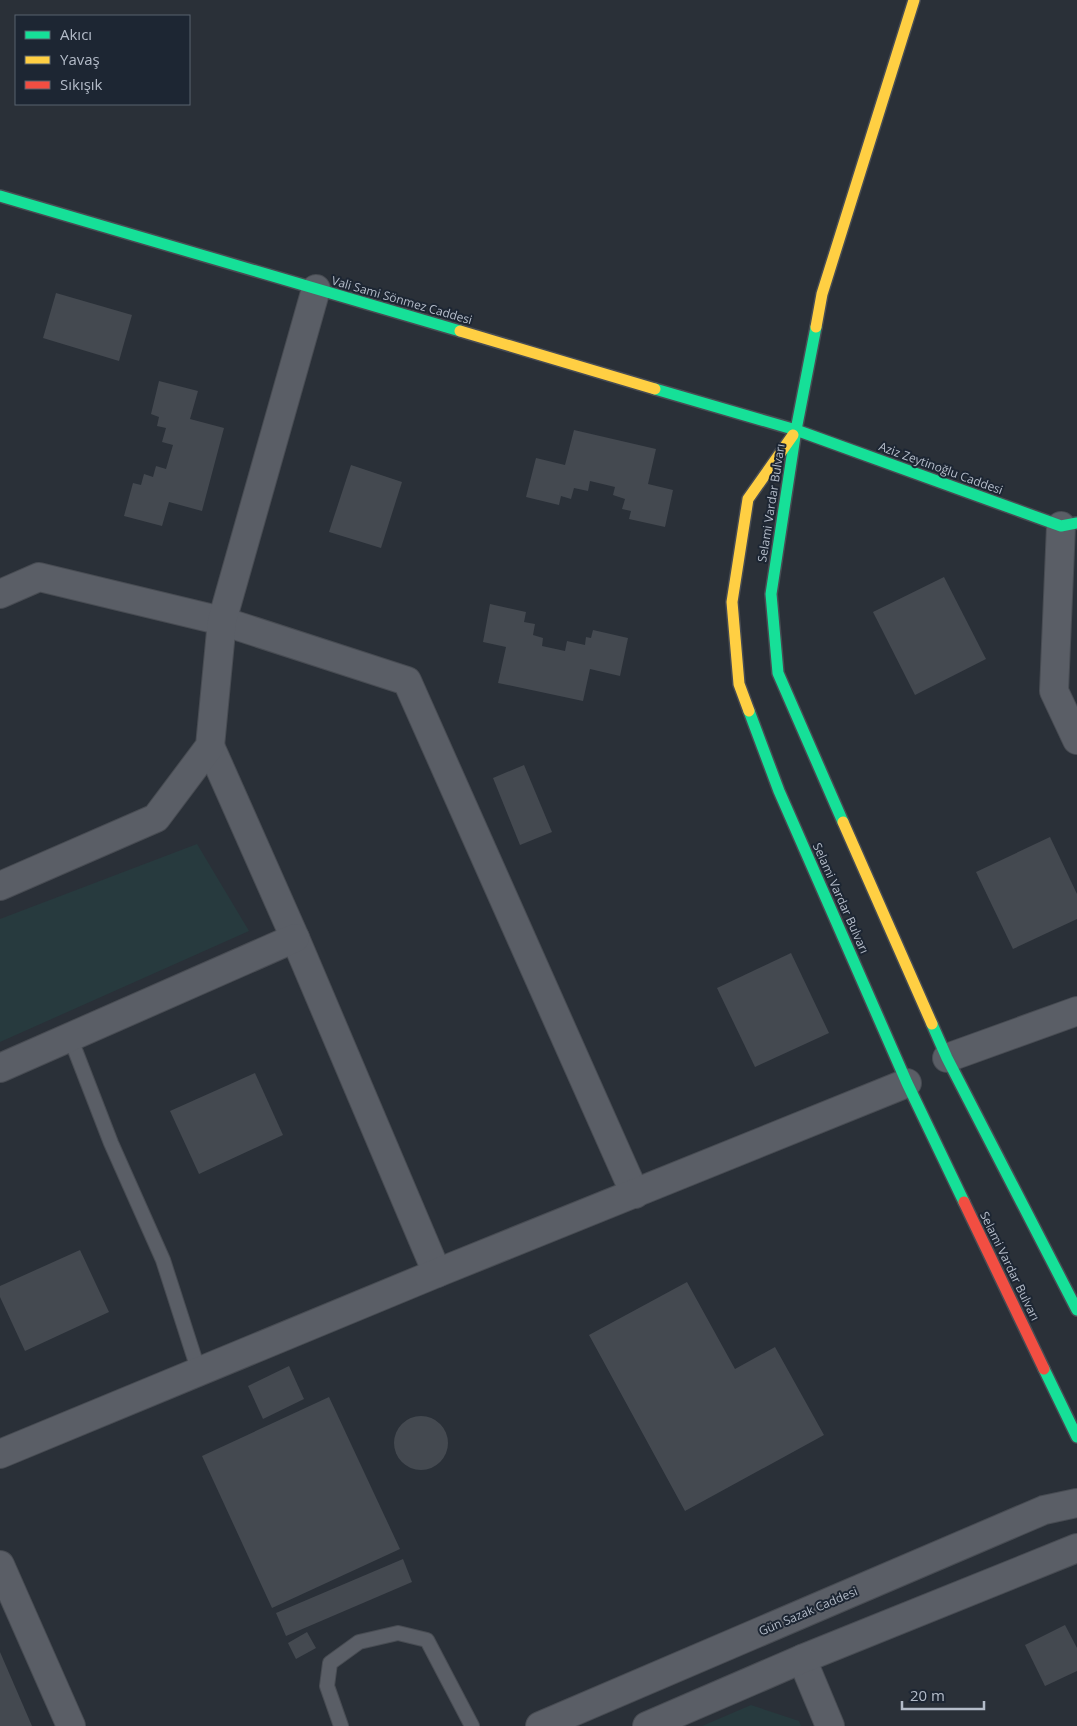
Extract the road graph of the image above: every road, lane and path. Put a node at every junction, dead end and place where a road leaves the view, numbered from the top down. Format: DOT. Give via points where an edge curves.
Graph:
graph roads {
  1 [pos="914,0"];
  2 [pos="0,196"];
  3 [pos="316,289"];
  4 [pos="796,430"];
  5 [pos="1069,525"];
  6 [pos="0,594"];
  7 [pos="222,621"];
  8 [pos="1077,740"];
  9 [pos="210,746"];
  10 [pos="0,886"];
  11 [pos="295,938"];
  12 [pos="1077,1011"];
  13 [pos="70,1037"];
  14 [pos="947,1058"];
  15 [pos="0,1068"];
  16 [pos="906,1083"];
  17 [pos="635,1194"];
  18 [pos="437,1273"];
  19 [pos="1077,1310"];
  20 [pos="199,1372"];
  21 [pos="1077,1437"];
  22 [pos="0,1454"];
  23 [pos="1077,1503"];
  24 [pos="1077,1548"];
  25 [pos="0,1565"];
  26 [pos="802,1659"];
  27 [pos="71,1726"];
  28 [pos="342,1726"];
  29 [pos="472,1726"];
  30 [pos="540,1726"];
  31 [pos="647,1726"];
  32 [pos="830,1726"];
  1 -- 4 [label="street" via="822,294"];
  2 -- 3 [label="street, Vali Sami Sönmez Caddesi"];
  3 -- 4 [label="street, Vali Sami Sönmez Caddesi"];
  3 -- 7 [label="street"];
  4 -- 5 [label="street, Aziz Zeytinoğlu Caddesi"];
  4 -- 14 [label="street, Selami Vardar Bulvarı" via="772,594 778,673"];
  4 -- 16 [label="street, Selami Vardar Bulvarı" via="748,498 732,602 740,684 778,791"];
  5 -- 8 [label="street" via="1054,691"];
  6 -- 7 [label="street" via="39,577"];
  7 -- 9 [label="street"];
  7 -- 17 [label="street" via="407,681"];
  9 -- 10 [label="street" via="156,818"];
  9 -- 11 [label="street"];
  11 -- 13 [label="street"];
  11 -- 18 [label="street"];
  12 -- 14 [label="street"];
  13 -- 15 [label="street"];
  13 -- 20 [label="lane" via="111,1143 163,1260"];
  14 -- 19 [label="street, Selami Vardar Bulvarı"];
  16 -- 17 [label="street"];
  16 -- 21 [label="street, Selami Vardar Bulvarı"];
  17 -- 18 [label="street"];
  18 -- 20 [label="street"];
  20 -- 22 [label="street"];
  23 -- 30 [label="street, Gün Sazak Caddesi" via="1044,1510"];
  24 -- 26 [label="street"];
  25 -- 27 [label="street"];
  26 -- 31 [label="street"];
  26 -- 32 [label="street"];
  28 -- 29 [label="lane" via="327,1686 330,1662 359,1642 398,1633 427,1640"];
}
